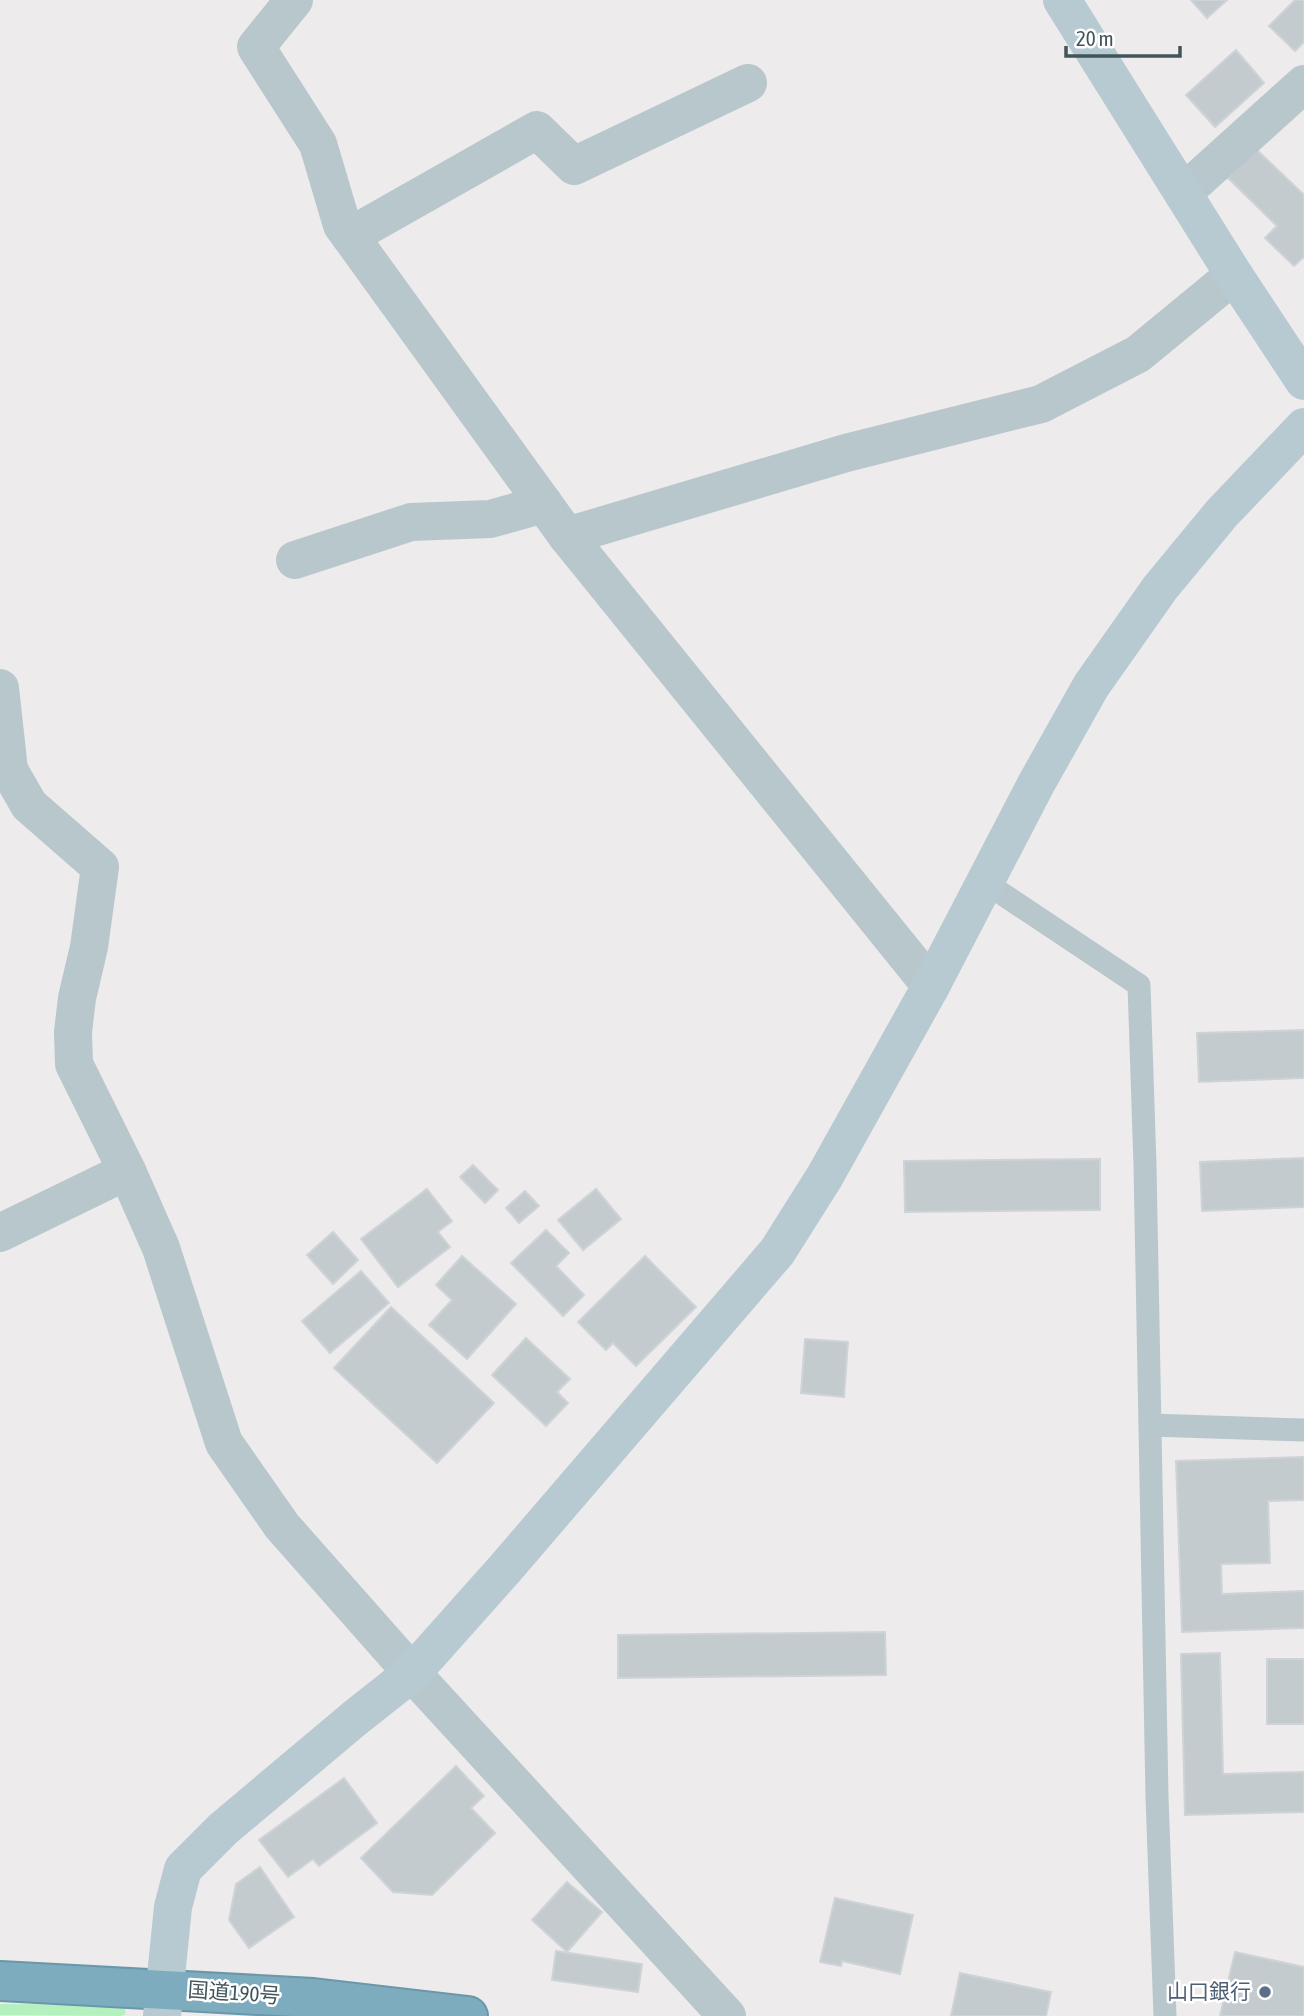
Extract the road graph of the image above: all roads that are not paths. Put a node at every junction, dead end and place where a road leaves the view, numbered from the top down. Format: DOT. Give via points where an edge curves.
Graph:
graph roads {
  1 [pos="294,0"];
  2 [pos="1062,0"];
  3 [pos="748,83"];
  4 [pos="1304,84"];
  5 [pos="1183,192"];
  6 [pos="350,236"];
  7 [pos="1234,275"];
  8 [pos="1304,381"];
  9 [pos="1304,426"];
  10 [pos="544,504"];
  11 [pos="567,536"];
  12 [pos="295,560"];
  13 [pos="0,688"];
  14 [pos="10,798"];
  15 [pos="986,883"];
  16 [pos="930,986"];
  17 [pos="127,1171"];
  18 [pos="0,1233"];
  19 [pos="1151,1425"];
  20 [pos="1304,1430"];
  21 [pos="412,1673"];
  22 [pos="0,1981"];
  23 [pos="164,2002"];
  24 [pos="468,2016"];
  25 [pos="727,2016"];
  26 [pos="1165,2016"];
  1 -- 6 [label="street" via="256,47 318,144 342,225"];
  2 -- 5 [label="street"];
  3 -- 6 [label="street" via="574,166 537,130"];
  4 -- 5 [label="street"];
  5 -- 7 [label="street"];
  6 -- 10 [label="street"];
  7 -- 8 [label="street"];
  7 -- 11 [label="street" via="1138,354 1041,404 846,453"];
  9 -- 15 [label="street" via="1160,588 1091,686"];
  10 -- 11 [label="street"];
  10 -- 12 [label="street" via="491,519 411,522"];
  11 -- 16 [label="street"];
  13 -- 14 [label="street"];
  14 -- 17 [label="street" via="29,805 100,867 77,999 74,1064"];
  15 -- 16 [label="street"];
  15 -- 19 [label="lane" via="1139,985"];
  16 -- 21 [label="street" via="825,1176 776,1252"];
  17 -- 18 [label="street"];
  17 -- 21 [label="street" via="161,1248 224,1443 282,1526"];
  19 -- 20 [label="lane"];
  19 -- 26 [label="lane"];
  21 -- 23 [label="street" via="223,1829 183,1870 173,1907"];
  21 -- 25 [label="street"];
  22 -- 23 [label="highway, 国道190号"];
  23 -- 24 [label="highway, 国道190号" via="313,1998"];
}
